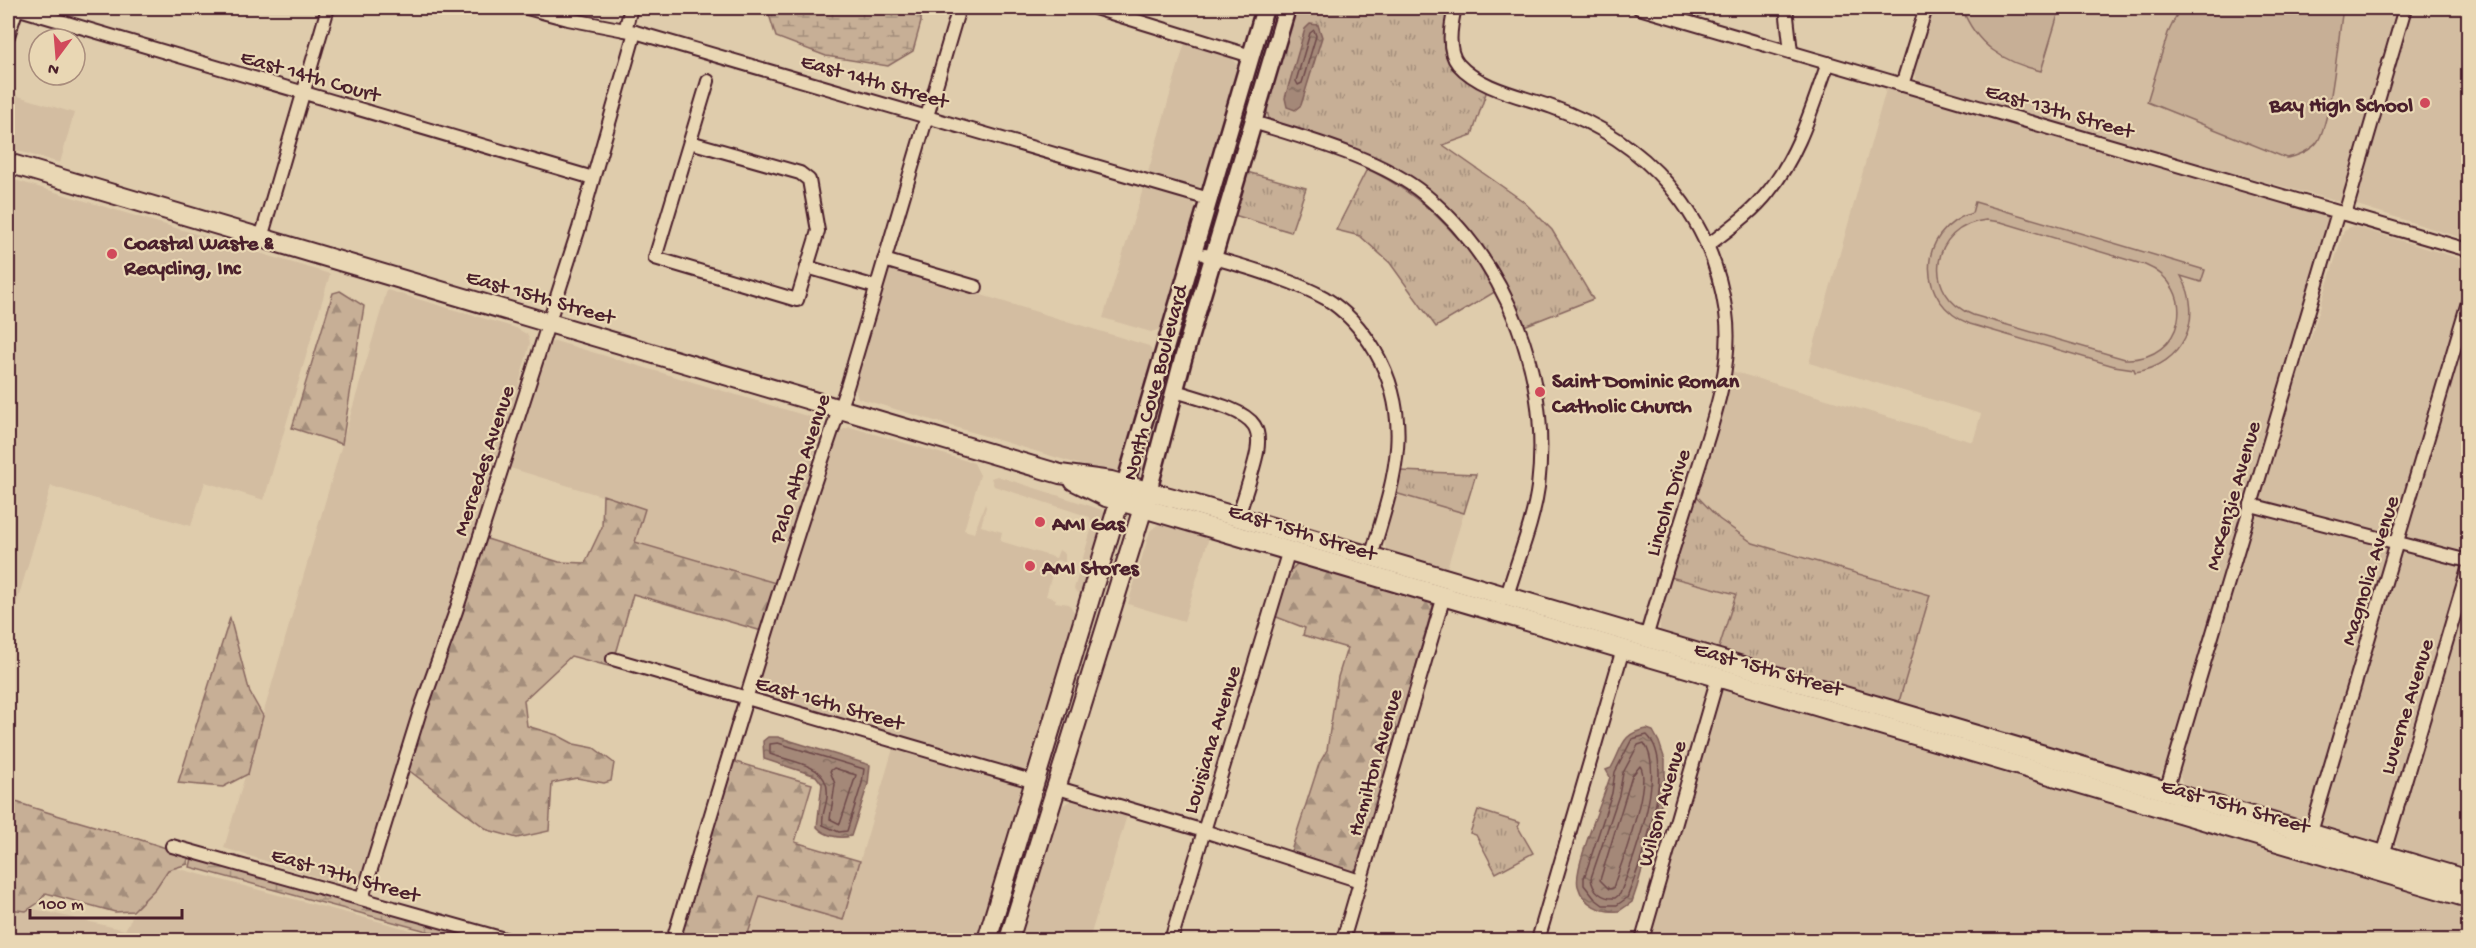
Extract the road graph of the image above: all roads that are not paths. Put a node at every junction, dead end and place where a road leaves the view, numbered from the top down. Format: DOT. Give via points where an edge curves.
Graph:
graph roads {
  1 [pos="16,8"];
  2 [pos="328,8"];
  3 [pos="528,8"];
  4 [pos="631,8"];
  5 [pos="959,8"];
  6 [pos="1095,8"];
  7 [pos="1265,8"];
  8 [pos="1287,8"];
  9 [pos="1455,8"];
  10 [pos="1639,8"];
  11 [pos="1786,8"];
  12 [pos="1926,8"];
  13 [pos="2405,8"];
  14 [pos="630,31"];
  15 [pos="8,36"];
  16 [pos="1791,52"];
  17 [pos="1251,56"];
  18 [pos="1828,63"];
  19 [pos="708,81"];
  20 [pos="1902,85"];
  21 [pos="304,94"];
  22 [pos="927,115"];
  23 [pos="1253,122"];
  24 [pos="690,142"];
  25 [pos="8,163"];
  26 [pos="593,178"];
  27 [pos="1209,199"];
  28 [pos="2342,213"];
  29 [pos="261,238"];
  30 [pos="1707,246"];
  31 [pos="2469,250"];
  32 [pos="1209,256"];
  33 [pos="884,260"];
  34 [pos="807,267"];
  35 [pos="876,287"];
  36 [pos="976,287"];
  37 [pos="2469,302"];
  38 [pos="547,322"];
  39 [pos="1175,391"];
  40 [pos="839,408"];
  41 [pos="1122,493"];
  42 [pos="1146,499"];
  43 [pos="2251,505"];
  44 [pos="1238,517"];
  45 [pos="1291,542"];
  46 [pos="2399,542"];
  47 [pos="2469,561"];
  48 [pos="1369,565"];
  49 [pos="2469,569"];
  50 [pos="1447,588"];
  51 [pos="1504,605"];
  52 [pos="1625,641"];
  53 [pos="1644,646"];
  54 [pos="613,660"];
  55 [pos="1720,669"];
  56 [pos="746,700"];
  57 [pos="1035,782"];
  58 [pos="1058,788"];
  59 [pos="2163,799"];
  60 [pos="1204,831"];
  61 [pos="2308,842"];
  62 [pos="172,846"];
  63 [pos="2380,863"];
  64 [pos="2469,880"];
  65 [pos="1360,882"];
  66 [pos="362,898"];
  67 [pos="2469,898"];
  68 [pos="508,940"];
  69 [pos="673,940"];
  70 [pos="987,940"];
  71 [pos="1009,940"];
  72 [pos="1172,940"];
  73 [pos="1343,940"];
  74 [pos="1538,940"];
  75 [pos="1642,940"];
  1 -- 15 [label="street"];
  1 -- 21 [label="street, East 14th Court"];
  2 -- 21 [label="street"];
  3 -- 14 [label="street, East 14th Street"];
  4 -- 14 [label="street, Mercedes Avenue"];
  5 -- 22 [label="street, Palo Alto Avenue"];
  6 -- 17 [label="street"];
  7 -- 17 [label="main road, North Cove Boulevard"];
  8 -- 23 [label="main road"];
  9 -- 30 [label="street, Lincoln Drive" via="1451,26 1456,63 1474,80 1565,111 1633,148 1658,170 1687,209"];
  10 -- 16 [label="street, East 13th Street"];
  11 -- 16 [label="street"];
  12 -- 20 [label="street"];
  13 -- 28 [label="street, McKenzie Avenue"];
  14 -- 22 [label="street, East 14th Street"];
  14 -- 26 [label="street, Mercedes Avenue"];
  16 -- 18 [label="street, East 13th Street"];
  17 -- 27 [label="main road, North Cove Boulevard"];
  18 -- 20 [label="street, East 13th Street"];
  18 -- 30 [label="street" via="1789,164 1746,215"];
  19 -- 24 [label="street"];
  20 -- 28 [label="street, East 13th Street"];
  21 -- 26 [label="street, East 14th Court"];
  21 -- 29 [label="street"];
  22 -- 27 [label="street, East 14th Street"];
  22 -- 33 [label="street, Palo Alto Avenue"];
  23 -- 32 [label="main road"];
  23 -- 51 [label="street" via="1350,155 1405,182 1438,208 1495,275 1525,347 1536,396 1538,430 1534,506"];
  24 -- 34 [label="street" via="800,173 809,180 818,231"];
  24 -- 34 [label="street" via="656,258 797,300"];
  25 -- 29 [label="main road, East 15th Street"];
  26 -- 38 [label="street, Mercedes Avenue"];
  27 -- 32 [label="main road" via="1214,217"];
  27 -- 41 [label="main road, North Cove Boulevard"];
  28 -- 31 [label="street, East 13th Street"];
  28 -- 43 [label="street, McKenzie Avenue"];
  29 -- 38 [label="main road, East 15th Street"];
  30 -- 53 [label="street, Lincoln Drive" via="1727,316 1723,378"];
  32 -- 39 [label="main road, North Cove Boulevard"];
  32 -- 48 [label="street" via="1325,299 1359,328 1378,356 1393,393 1399,449"];
  33 -- 35 [label="street, Palo Alto Avenue"];
  33 -- 36 [label="street"];
  34 -- 35 [label="street"];
  35 -- 40 [label="street, Palo Alto Avenue"];
  37 -- 46 [label="street, Magnolia Avenue"];
  38 -- 40 [label="main road, East 15th Street"];
  38 -- 66 [label="street, Mercedes Avenue"];
  39 -- 42 [label="main road, North Cove Boulevard"];
  39 -- 44 [label="street" via="1235,409 1256,427 1258,450"];
  40 -- 41 [label="main road, East 15th Street"];
  40 -- 56 [label="street, Palo Alto Avenue"];
  41 -- 42 [label="main road, East 15th Street"];
  41 -- 57 [label="main road, North Cove Boulevard"];
  42 -- 44 [label="main road, East 15th Street"];
  42 -- 45 [label="main road, East 15th Street"];
  42 -- 58 [label="main road, North Cove Boulevard"];
  43 -- 46 [label="street"];
  43 -- 59 [label="street, McKenzie Avenue"];
  44 -- 45 [label="main road, East 15th Street"];
  45 -- 48 [label="main road, East 15th Street"];
  45 -- 60 [label="street, Louisiana Avenue"];
  46 -- 47 [label="street"];
  46 -- 61 [label="street, Magnolia Avenue"];
  48 -- 50 [label="main road, East 15th Street"];
  49 -- 63 [label="street, Luverne Avenue"];
  50 -- 51 [label="main road, East 15th Street"];
  50 -- 65 [label="street, Hamilton Avenue"];
  51 -- 52 [label="main road, East 15th Street"];
  52 -- 53 [label="main road, East 15th Street"];
  52 -- 74 [label="street"];
  53 -- 55 [label="main road, East 15th Street"];
  54 -- 56 [label="street, East 16th Street"];
  55 -- 59 [label="main road, East 15th Street"];
  55 -- 75 [label="street, Wilson Avenue"];
  56 -- 57 [label="street, East 16th Street"];
  56 -- 69 [label="street, Palo Alto Avenue"];
  57 -- 70 [label="main road, North Cove Boulevard"];
  58 -- 60 [label="street"];
  58 -- 71 [label="main road, North Cove Boulevard"];
  59 -- 61 [label="main road, East 15th Street"];
  60 -- 65 [label="street"];
  60 -- 72 [label="street, Louisiana Avenue"];
  61 -- 63 [label="main road, East 15th Street"];
  62 -- 66 [label="street, East 17th Street"];
  63 -- 64 [label="main road, East 15th Street"];
  63 -- 67 [label="main road, East 15th Street"];
  65 -- 73 [label="street, Hamilton Avenue"];
  66 -- 68 [label="street, East 17th Street"];
}
